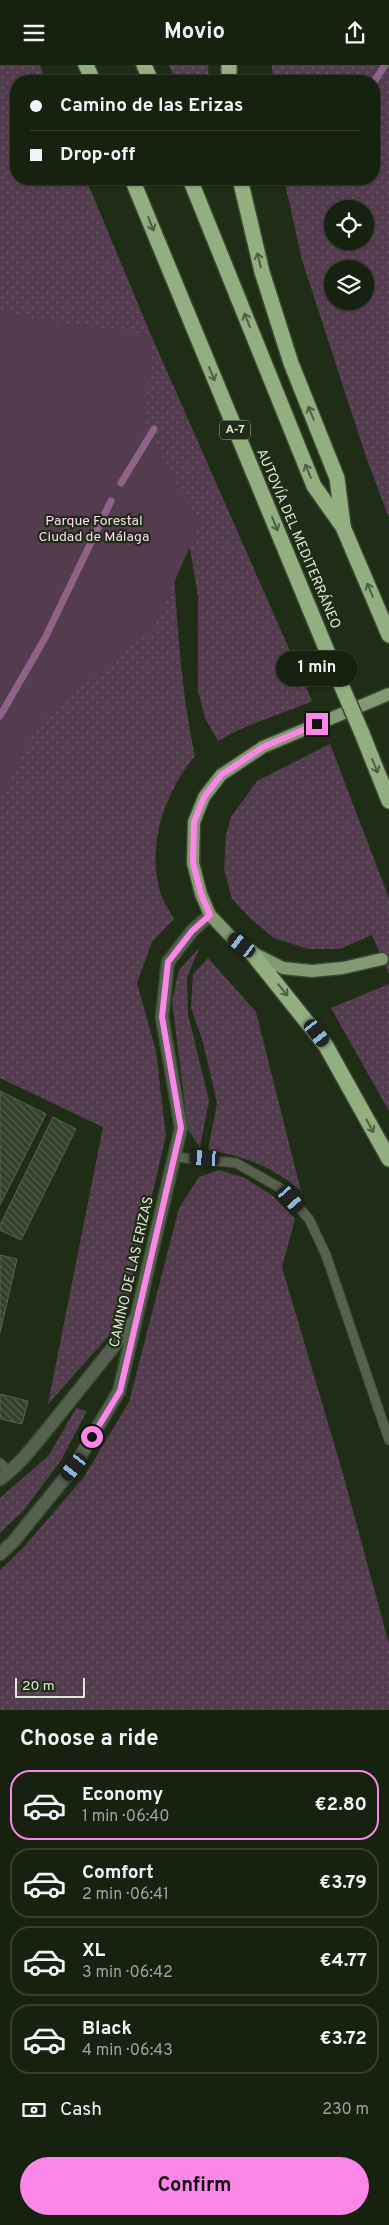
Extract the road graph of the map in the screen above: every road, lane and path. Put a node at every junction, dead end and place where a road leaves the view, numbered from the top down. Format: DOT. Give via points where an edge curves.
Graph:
graph roads {
  1 [pos="134,185"];
  2 [pos="192,185"];
  3 [pos="241,185"];
  4 [pos="343,527"];
  5 [pos="389,635"];
  6 [pos="389,694"];
  7 [pos="389,801"];
  8 [pos="210,915"];
  9 [pos="251,953"];
  10 [pos="382,959"];
  11 [pos="175,1157"];
  12 [pos="389,1159"];
  13 [pos="139,1314"];
  14 [pos="389,1440"];
  15 [pos="0,1463"];
  16 [pos="5,1475"];
  17 [pos="0,1554"];
  1 -- 7 [label="highway, AUTOVÍA DEL MEDITERRÁNEO / A-7, one-way, bridge"];
  4 -- 2 [label="highway, one-way" via="314,486"];
  4 -- 3 [label="highway, one-way" via="337,478 291,363 264,281"];
  5 -- 4 [label="highway, one-way"];
  6 -- 8 [label="main road" via="263,747 221,775 204,797 194,822 193,863"];
  8 -- 9 [label="main road"];
  8 -- 11 [label="street, CAMINO DE LAS ERIZAS" via="192,931 168,962 162,1017 181,1128"];
  9 -- 10 [label="main road" via="283,968 312,971"];
  9 -- 12 [label="highway, one-way" via="326,1046"];
  11 -- 13 [label="street, CAMINO DE LAS ERIZAS"];
  11 -- 14 [label="lane" via="236,1163 282,1189 309,1219 326,1255"];
  13 -- 16 [label="street" via="94,1372"];
  13 -- 17 [label="street, CAMINO DE LAS ERIZAS" via="120,1391 74,1467"];
  15 -- 16 [label="lane"];
}
